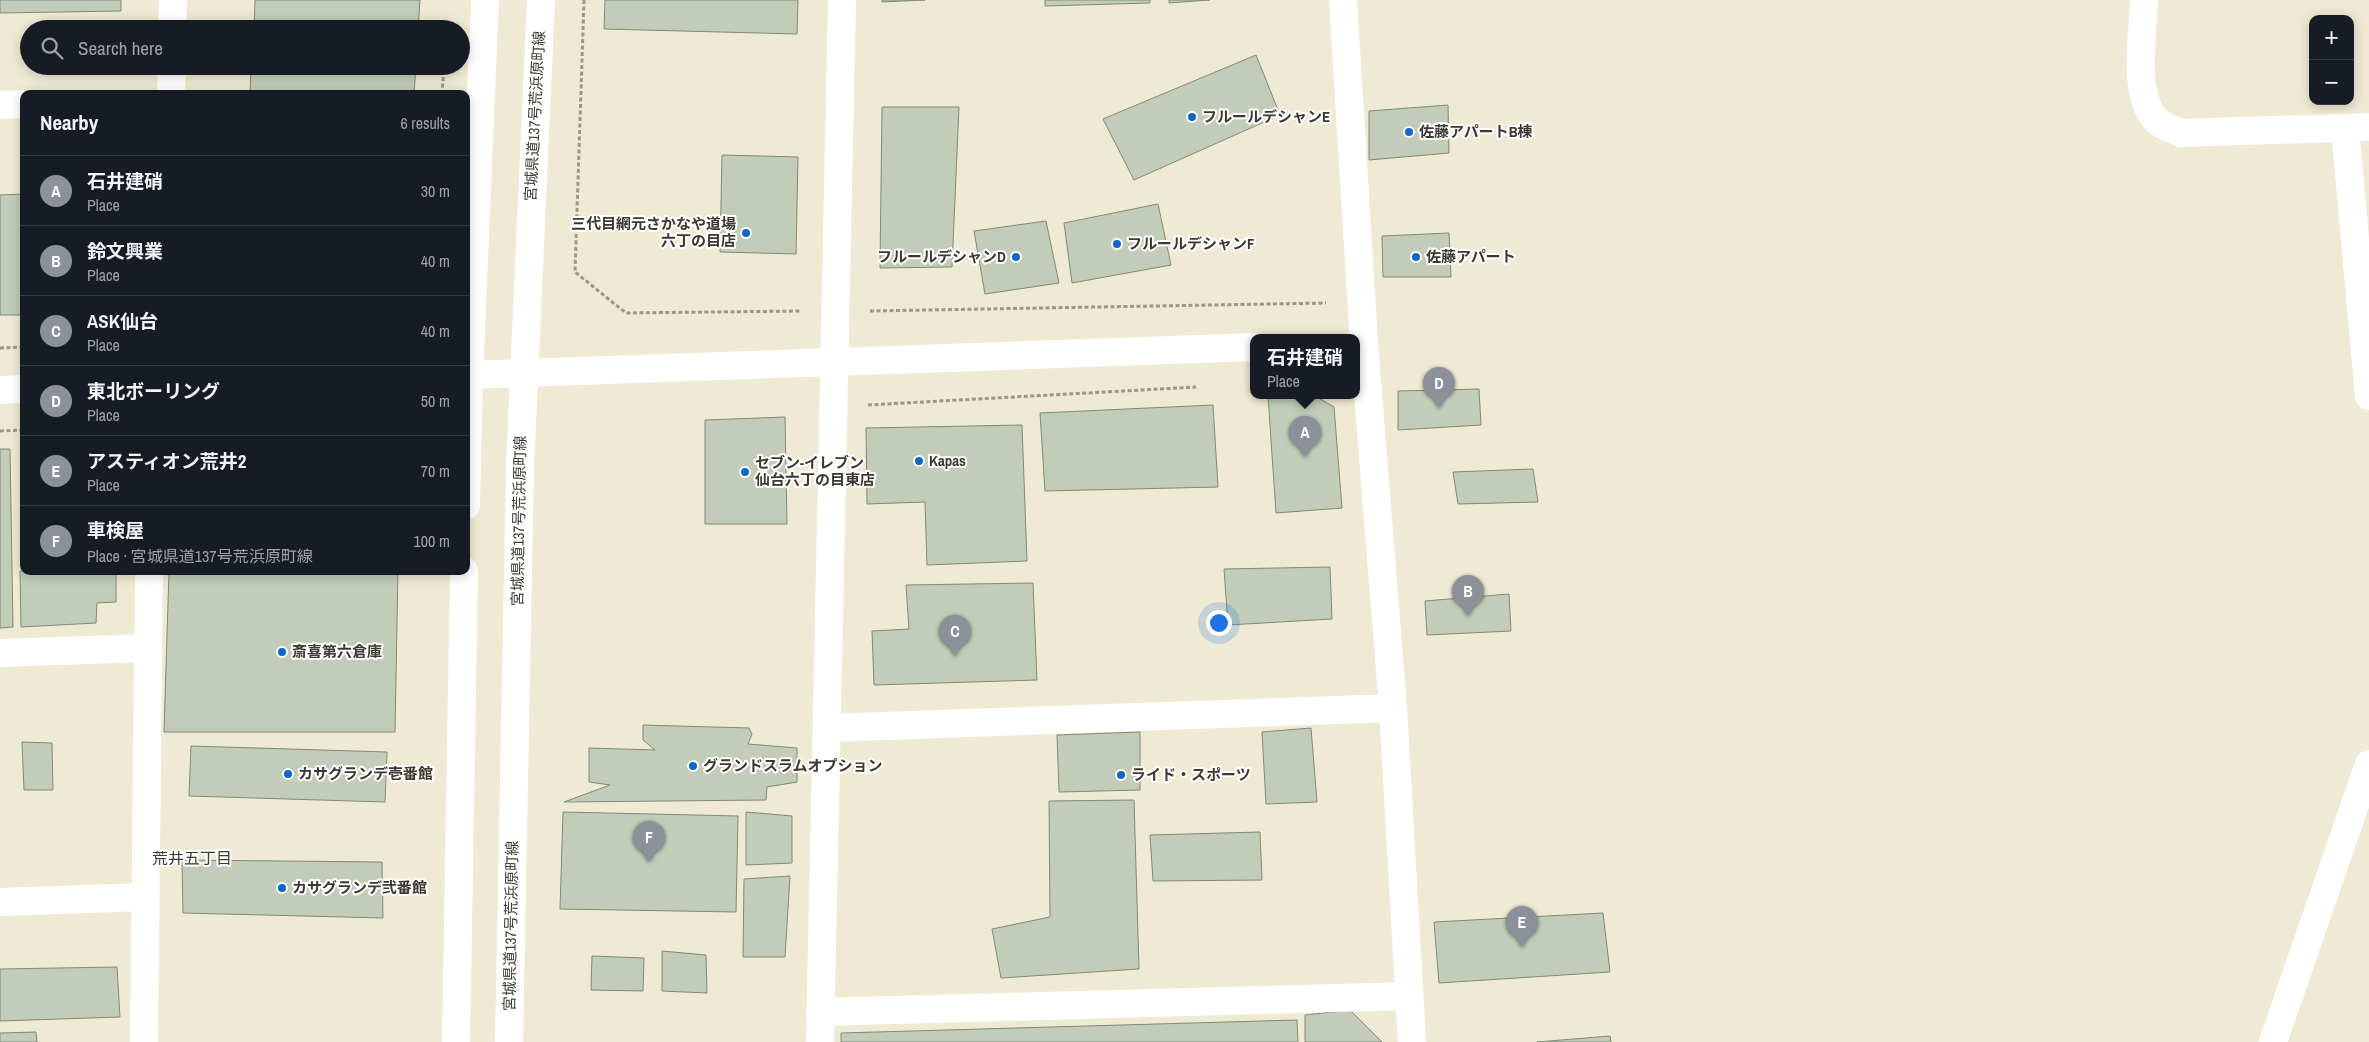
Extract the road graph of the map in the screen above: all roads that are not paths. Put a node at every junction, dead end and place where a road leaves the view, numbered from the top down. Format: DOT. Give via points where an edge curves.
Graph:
graph roads {
  1 [pos="173,0"];
  2 [pos="485,0"];
  3 [pos="541,0"];
  4 [pos="842,0"];
  5 [pos="1343,0"];
  6 [pos="2144,0"];
  7 [pos="172,20"];
  8 [pos="172,75"];
  9 [pos="171,90"];
  10 [pos="20,104"];
  11 [pos="0,105"];
  12 [pos="2357,128"];
  13 [pos="470,331"];
  14 [pos="1360,343"];
  15 [pos="1250,347"];
  16 [pos="833,361"];
  17 [pos="524,373"];
  18 [pos="470,375"];
  19 [pos="20,389"];
  20 [pos="0,390"];
  21 [pos="2369,396"];
  22 [pos="149,575"];
  23 [pos="464,575"];
  24 [pos="147,648"];
  25 [pos="0,654"];
  26 [pos="1393,708"];
  27 [pos="827,728"];
  28 [pos="2369,764"];
  29 [pos="145,897"];
  30 [pos="0,902"];
  31 [pos="1409,996"];
  32 [pos="820,1012"];
  33 [pos="144,1042"];
  34 [pos="456,1042"];
  35 [pos="509,1042"];
  36 [pos="820,1042"];
  37 [pos="1412,1042"];
  38 [pos="2273,1042"];
  1 -- 7 [label="street"];
  2 -- 13 [label="street"];
  3 -- 17 [label="street, 宮城県道137号荒浜原町線"];
  4 -- 16 [label="street"];
  5 -- 14 [label="street" via="1362,302"];
  6 -- 12 [label="street" via="2141,84 2146,106 2157,121 2180,133"];
  8 -- 9 [label="street"];
  10 -- 11 [label="street"];
  12 -- 21 [label="street"];
  14 -- 26 [label="street"];
  15 -- 16 [label="street"];
  16 -- 17 [label="street"];
  16 -- 27 [label="street"];
  17 -- 18 [label="street"];
  17 -- 35 [label="street, 宮城県道137号荒浜原町線"];
  19 -- 20 [label="street"];
  22 -- 24 [label="street"];
  23 -- 34 [label="street"];
  24 -- 25 [label="street"];
  24 -- 29 [label="street"];
  26 -- 27 [label="street"];
  26 -- 31 [label="street"];
  27 -- 32 [label="street"];
  28 -- 38 [label="street"];
  29 -- 30 [label="street"];
  29 -- 33 [label="street"];
  31 -- 32 [label="street"];
  31 -- 37 [label="street"];
  32 -- 36 [label="street"];
}
